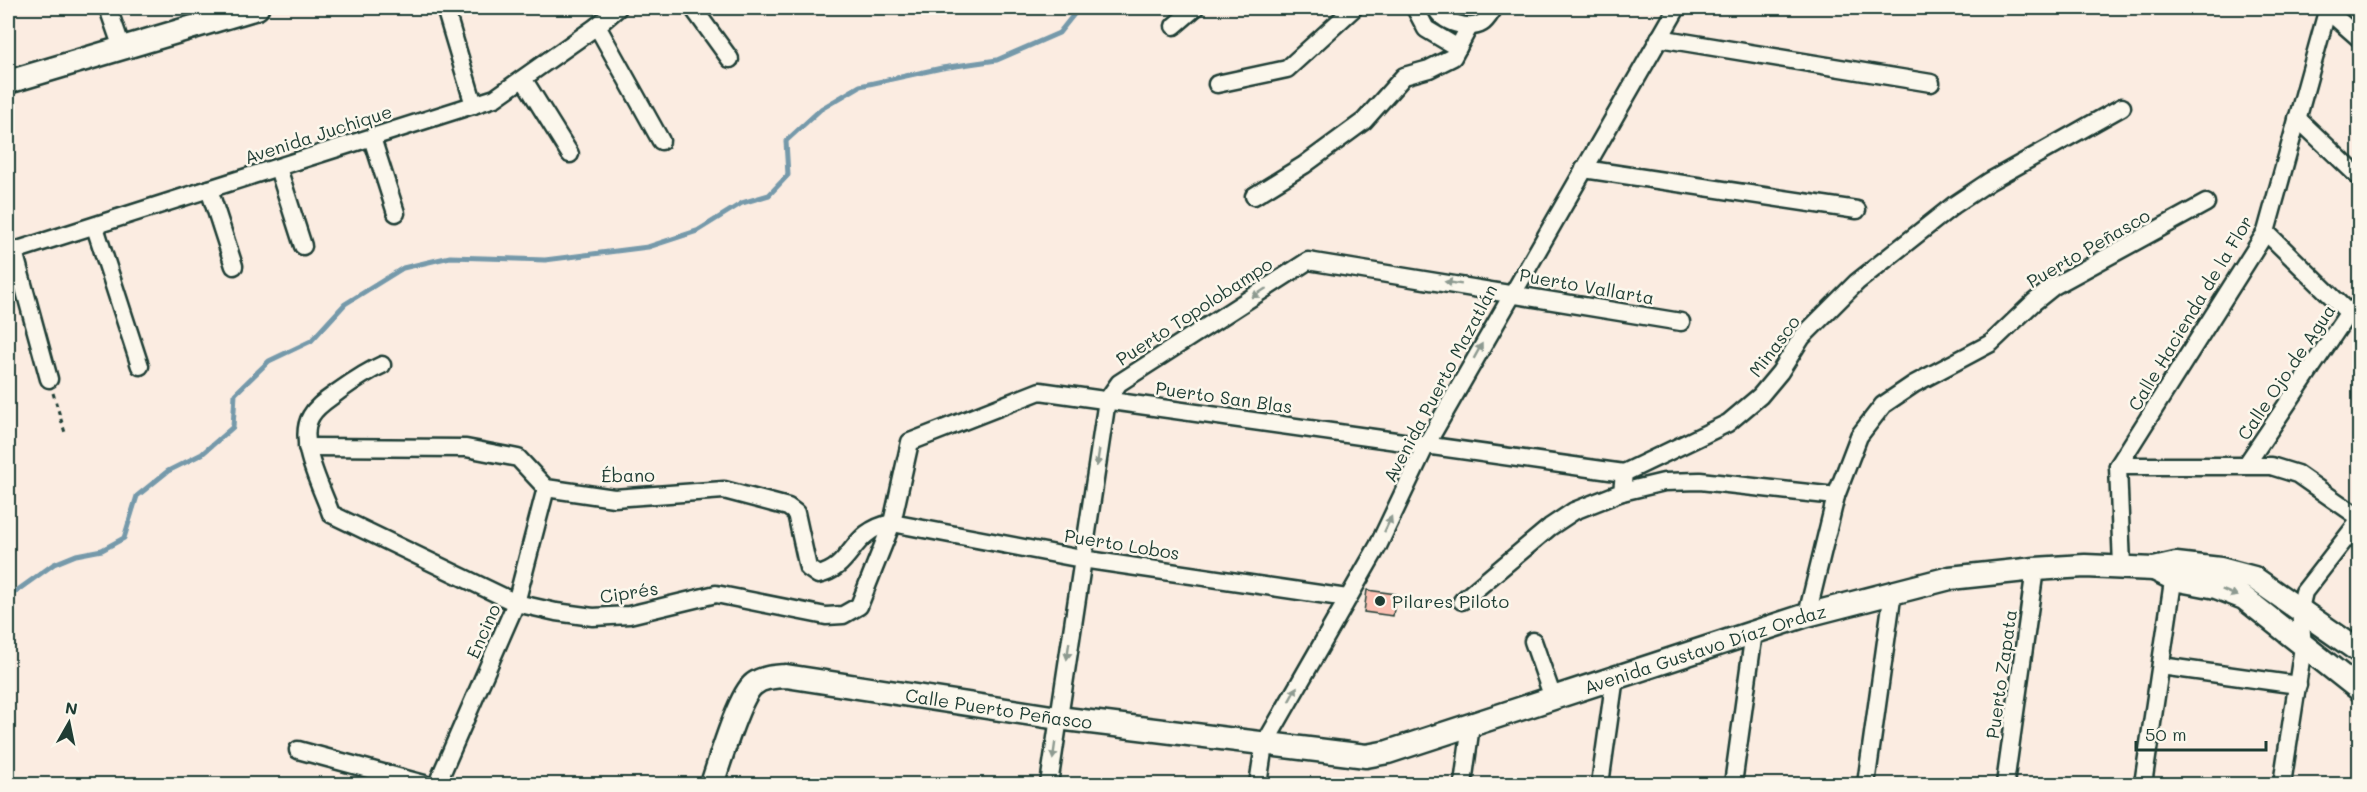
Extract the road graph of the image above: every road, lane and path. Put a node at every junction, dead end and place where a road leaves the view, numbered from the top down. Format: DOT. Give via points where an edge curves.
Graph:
graph roads {
  1 [pos="108,8"];
  2 [pos="445,8"];
  3 [pos="618,8"];
  4 [pos="693,8"];
  5 [pos="1195,8"];
  6 [pos="1354,8"];
  7 [pos="1415,8"];
  8 [pos="1436,8"];
  9 [pos="1494,8"];
  10 [pos="1677,8"];
  11 [pos="247,9"];
  12 [pos="2328,9"];
  13 [pos="597,26"];
  14 [pos="1174,26"];
  15 [pos="1469,27"];
  16 [pos="1659,38"];
  17 [pos="2360,39"];
  18 [pos="122,48"];
  19 [pos="1458,48"];
  20 [pos="730,59"];
  21 [pos="524,80"];
  22 [pos="8,82"];
  23 [pos="1931,83"];
  24 [pos="1217,84"];
  25 [pos="474,105"];
  26 [pos="2122,107"];
  27 [pos="2297,118"];
  28 [pos="372,138"];
  29 [pos="661,141"];
  30 [pos="570,154"];
  31 [pos="278,168"];
  32 [pos="1584,169"];
  33 [pos="2360,178"];
  34 [pos="209,189"];
  35 [pos="1254,196"];
  36 [pos="2206,203"];
  37 [pos="1857,210"];
  38 [pos="396,213"];
  39 [pos="95,227"];
  40 [pos="2266,232"];
  41 [pos="303,246"];
  42 [pos="11,252"];
  43 [pos="1308,261"];
  44 [pos="234,266"];
  45 [pos="1511,292"];
  46 [pos="2356,313"];
  47 [pos="1681,322"];
  48 [pos="382,365"];
  49 [pos="140,366"];
  50 [pos="50,379"];
  51 [pos="1107,400"];
  52 [pos="66,436"];
  53 [pos="1426,445"];
  54 [pos="307,447"];
  55 [pos="2246,465"];
  56 [pos="2118,466"];
  57 [pos="1624,473"];
  58 [pos="546,488"];
  59 [pos="1622,492"];
  60 [pos="1836,496"];
  61 [pos="2360,519"];
  62 [pos="892,523"];
  63 [pos="1082,559"];
  64 [pos="2122,566"];
  65 [pos="2035,569"];
  66 [pos="2168,571"];
  67 [pos="1893,591"];
  68 [pos="1347,598"];
  69 [pos="1462,601"];
  70 [pos="516,603"];
  71 [pos="2300,609"];
  72 [pos="1807,615"];
  73 [pos="1754,632"];
  74 [pos="1533,641"];
  75 [pos="2303,647"];
  76 [pos="2360,652"];
  77 [pos="2161,666"];
  78 [pos="1615,676"];
  79 [pos="2298,685"];
  80 [pos="2360,690"];
  81 [pos="1554,698"];
  82 [pos="1058,718"];
  83 [pos="1471,724"];
  84 [pos="1264,745"];
  85 [pos="298,750"];
  86 [pos="424,784"];
  87 [pos="437,784"];
  88 [pos="712,784"];
  89 [pos="1049,784"];
  90 [pos="1258,784"];
  91 [pos="1463,784"];
  92 [pos="1600,784"];
  93 [pos="1733,784"];
  94 [pos="1866,784"];
  95 [pos="2005,784"];
  96 [pos="2143,784"];
  97 [pos="2282,784"];
  1 -- 18 [label="street"];
  2 -- 25 [label="street"];
  3 -- 13 [label="street, Avenida Juchique"];
  4 -- 20 [label="street"];
  5 -- 14 [label="street"];
  6 -- 24 [label="street" via="1287,69"];
  7 -- 19 [label="street" via="1426,28"];
  8 -- 15 [label="street" via="1451,21"];
  9 -- 15 [label="street" via="1484,22"];
  10 -- 16 [label="street, Avenida Puerto Mazatlán"];
  11 -- 18 [label="street"];
  12 -- 17 [label="street"];
  12 -- 27 [label="street, Calle Hacienda de la Flor"];
  13 -- 21 [label="street, Avenida Juchique"];
  13 -- 29 [label="street"];
  15 -- 19 [label="street"];
  16 -- 23 [label="street"];
  16 -- 32 [label="street, Avenida Puerto Mazatlán"];
  18 -- 22 [label="street"];
  19 -- 35 [label="street" via="1453,57 1404,76 1364,121"];
  21 -- 25 [label="street, Avenida Juchique" via="495,98"];
  21 -- 30 [label="street"];
  25 -- 28 [label="street, Avenida Juchique"];
  26 -- 57 [label="street, Minasco" via="1990,181 1857,282 1802,337 1760,396 1728,423"];
  27 -- 33 [label="street"];
  27 -- 40 [label="street, Calle Hacienda de la Flor"];
  28 -- 31 [label="street, Avenida Juchique"];
  28 -- 38 [label="street"];
  31 -- 34 [label="street, Avenida Juchique"];
  31 -- 41 [label="street"];
  32 -- 37 [label="street"];
  32 -- 45 [label="street, Avenida Puerto Mazatlán"];
  34 -- 39 [label="street, Avenida Juchique"];
  34 -- 44 [label="street"];
  36 -- 60 [label="street, Puerto Peñasco" via="2054,286 1991,343 1883,405 1859,436"];
  39 -- 42 [label="street, Avenida Juchique"];
  39 -- 49 [label="street"];
  40 -- 46 [label="street"];
  40 -- 56 [label="street, Calle Hacienda de la Flor"];
  42 -- 50 [label="street"];
  45 -- 43 [label="street, Puerto Vallarta, one-way"];
  43 -- 51 [label="street, Puerto Topolobampo, one-way" via="1119,382"];
  45 -- 47 [label="street, Puerto Vallarta"];
  53 -- 45 [label="street, Avenida Puerto Mazatlán, one-way"];
  46 -- 55 [label="street, Calle Ojo de Agua"];
  48 -- 54 [label="street" via="367,371 320,405 305,432"];
  50 -- 52 [label="path"];
  51 -- 53 [label="street, Puerto San Blas"];
  51 -- 62 [label="street, Puerto San Blas" via="1041,391 910,442"];
  51 -- 63 [label="street, one-way"];
  53 -- 57 [label="street, Puerto San Blas"];
  68 -- 53 [label="street, Avenida Puerto Mazatlán, one-way" via="1378,546"];
  54 -- 58 [label="street" via="466,448 494,452 518,458"];
  54 -- 70 [label="street, Ciprés" via="331,514"];
  55 -- 56 [label="street"];
  55 -- 61 [label="street" via="2271,466 2297,474"];
  56 -- 64 [label="street"];
  57 -- 59 [label="street"];
  58 -- 62 [label="street, Ébano" via="614,498 724,490 788,507 796,513 808,568 818,575 832,572 866,532"];
  58 -- 70 [label="street, Encino"];
  59 -- 60 [label="street" via="1664,482 1700,481"];
  59 -- 69 [label="street" via="1574,511 1550,527"];
  60 -- 72 [label="street, Puerto Peñasco"];
  61 -- 71 [label="street" via="2304,592"];
  62 -- 63 [label="street, Puerto Lobos"];
  62 -- 70 [label="street, Ciprés" via="859,606 843,615 826,616 716,594 629,615 593,617"];
  63 -- 68 [label="street, Puerto Lobos"];
  63 -- 82 [label="street, one-way"];
  64 -- 65 [label="street, Avenida Gustavo Díaz Ordaz"];
  64 -- 66 [label="street, Avenida Gustavo Díaz Ordaz"];
  65 -- 67 [label="street, Avenida Gustavo Díaz Ordaz" via="1950,578"];
  65 -- 95 [label="street, Puerto Zapata"];
  66 -- 71 [label="street, Avenida Gustavo Díaz Ordaz" via="2220,569 2254,578"];
  66 -- 75 [label="street, Avenida Gustavo Díaz Ordaz, one-way" via="2244,598"];
  66 -- 77 [label="street"];
  67 -- 72 [label="street, Avenida Gustavo Díaz Ordaz"];
  67 -- 94 [label="street"];
  84 -- 68 [label="street, Avenida Puerto Mazatlán, one-way"];
  70 -- 87 [label="street, Encino"];
  71 -- 75 [label="street"];
  71 -- 76 [label="street, Avenida Gustavo Díaz Ordaz"];
  72 -- 73 [label="street, Avenida Gustavo Díaz Ordaz"];
  73 -- 78 [label="street, Avenida Gustavo Díaz Ordaz"];
  73 -- 93 [label="street"];
  74 -- 81 [label="street"];
  75 -- 79 [label="street"];
  75 -- 80 [label="street, Avenida Gustavo Díaz Ordaz"];
  77 -- 79 [label="street"];
  77 -- 96 [label="street"];
  78 -- 81 [label="street, Avenida Gustavo Díaz Ordaz"];
  78 -- 92 [label="street"];
  79 -- 97 [label="street"];
  81 -- 83 [label="street, Avenida Gustavo Díaz Ordaz"];
  82 -- 84 [label="street, Calle Puerto Peñasco"];
  82 -- 88 [label="street, Calle Puerto Peñasco" via="786,676 768,677 753,685 743,699"];
  82 -- 89 [label="street, one-way"];
  83 -- 84 [label="street, Avenida Gustavo Díaz Ordaz" via="1366,756"];
  83 -- 91 [label="street"];
  84 -- 90 [label="street, Avenida Puerto Mazatlán"];
  85 -- 86 [label="street"];
}
